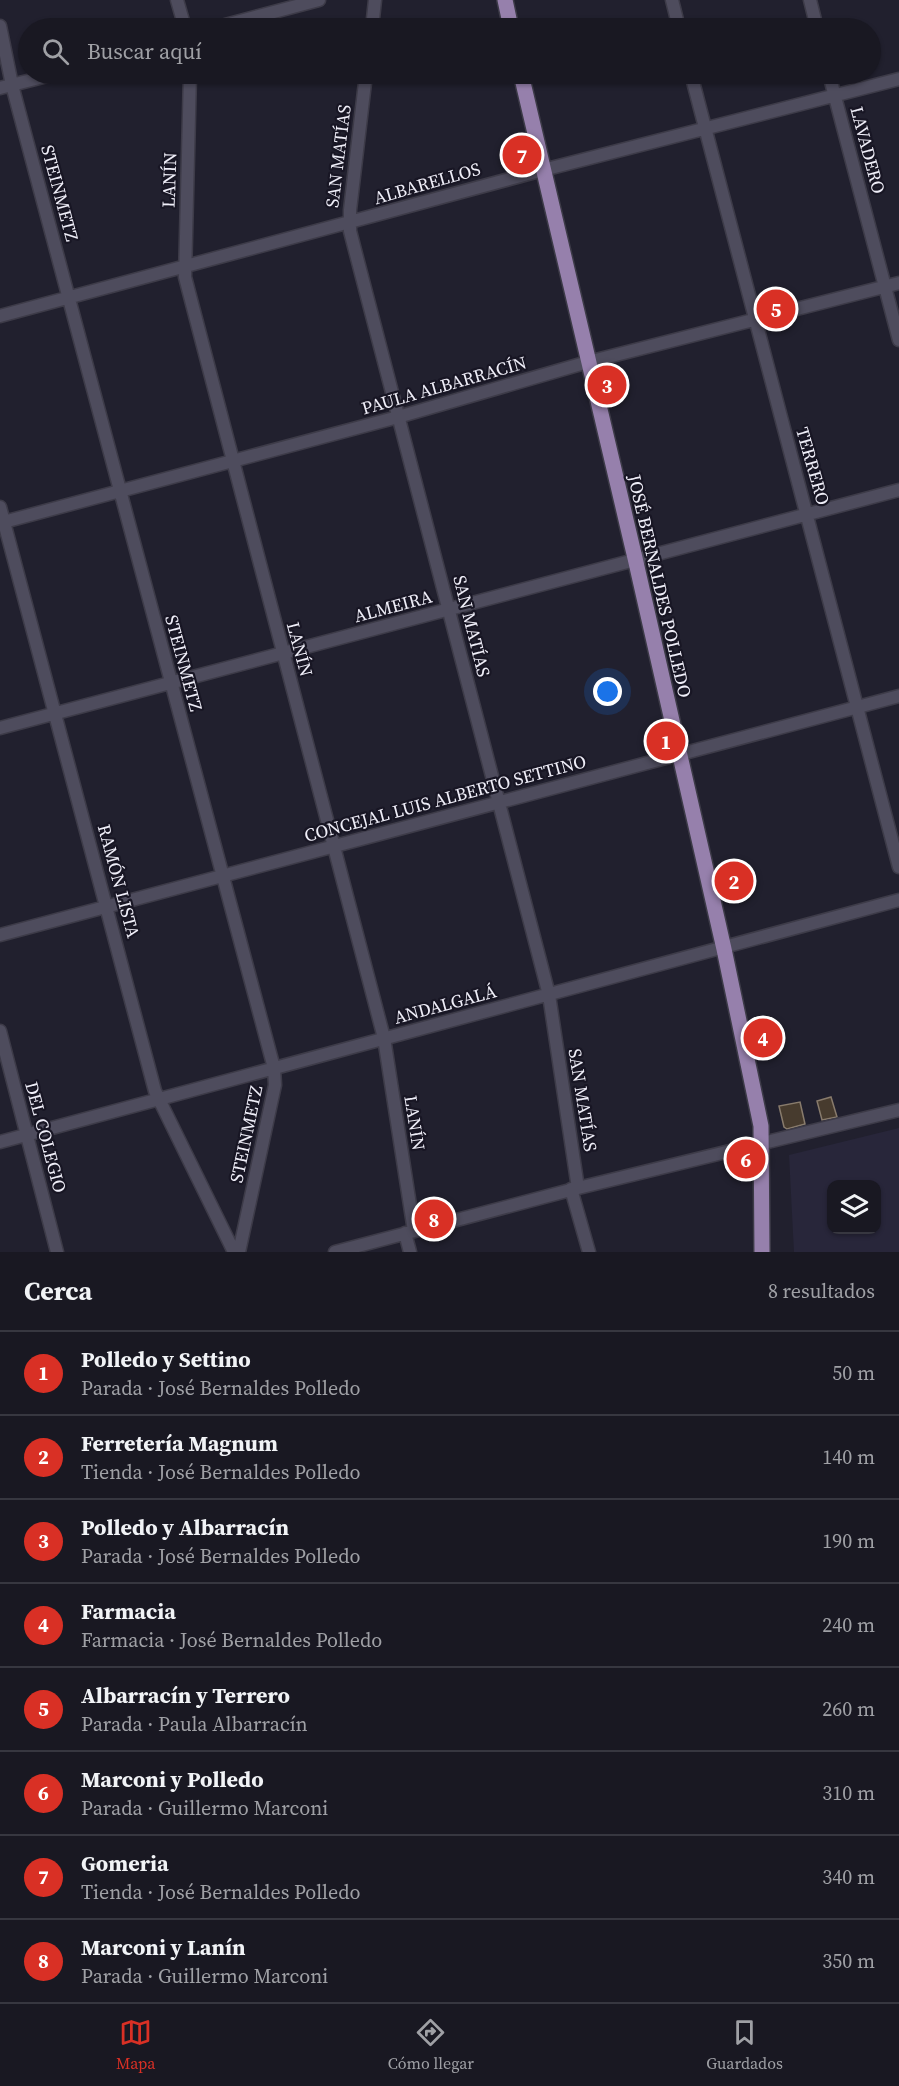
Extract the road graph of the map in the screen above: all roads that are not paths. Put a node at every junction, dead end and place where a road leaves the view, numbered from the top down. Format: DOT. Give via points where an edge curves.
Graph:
graph roads {
  1 [pos="177,0"];
  2 [pos="319,0"];
  3 [pos="375,0"];
  4 [pos="505,0"];
  5 [pos="672,0"];
  6 [pos="810,0"];
  7 [pos="182,18"];
  8 [pos="252,18"];
  9 [pos="373,18"];
  10 [pos="509,18"];
  11 [pos="676,18"];
  12 [pos="814,18"];
  13 [pos="0,26"];
  14 [pos="899,78"];
  15 [pos="881,83"];
  16 [pos="189,84"];
  17 [pos="365,84"];
  18 [pos="523,84"];
  19 [pos="694,84"];
  20 [pos="831,84"];
  21 [pos="876,84"];
  22 [pos="6,86"];
  23 [pos="834,95"];
  24 [pos="706,129"];
  25 [pos="543,170"];
  26 [pos="348,224"];
  27 [pos="184,268"];
  28 [pos="899,283"];
  29 [pos="885,287"];
  30 [pos="69,298"];
  31 [pos="0,316"];
  32 [pos="755,320"];
  33 [pos="899,340"];
  34 [pos="588,362"];
  35 [pos="398,417"];
  36 [pos="232,460"];
  37 [pos="121,490"];
  38 [pos="899,490"];
  39 [pos="0,507"];
  40 [pos="807,513"];
  41 [pos="2,522"];
  42 [pos="635,558"];
  43 [pos="449,610"];
  44 [pos="283,653"];
  45 [pos="171,685"];
  46 [pos="899,696"];
  47 [pos="857,708"];
  48 [pos="56,713"];
  49 [pos="0,729"];
  50 [pos="678,754"];
  51 [pos="497,803"];
  52 [pos="334,846"];
  53 [pos="899,867"];
  54 [pos="222,877"];
  55 [pos="899,900"];
  56 [pos="106,905"];
  57 [pos="0,935"];
  58 [pos="724,949"];
  59 [pos="549,995"];
  60 [pos="0,1031"];
  61 [pos="384,1038"];
  62 [pos="274,1068"];
  63 [pos="159,1099"];
  64 [pos="899,1110"];
  65 [pos="27,1135"];
  66 [pos="0,1142"];
  67 [pos="762,1142"];
  68 [pos="574,1189"];
  69 [pos="410,1232"];
  70 [pos="57,1252"];
  71 [pos="236,1252"];
  72 [pos="335,1252"];
  73 [pos="410,1252"];
  74 [pos="589,1252"];
  75 [pos="762,1252"];
  1 -- 7 [label="street"];
  2 -- 8 [label="street"];
  3 -- 9 [label="street"];
  4 -- 10 [label="main road"];
  5 -- 11 [label="street"];
  6 -- 12 [label="street"];
  13 -- 22 [label="street, STEINMETZ"];
  14 -- 15 [label="street, ALBARELLOS"];
  16 -- 27 [label="street, LANÍN"];
  17 -- 26 [label="street, SAN MATÍAS"];
  18 -- 25 [label="main road, JOSÉ BERNALDES POLLEDO"];
  19 -- 24 [label="street, TERRERO"];
  20 -- 23 [label="street, LAVADERO"];
  21 -- 23 [label="street, ALBARELLOS"];
  22 -- 30 [label="street, STEINMETZ"];
  23 -- 24 [label="street, ALBARELLOS"];
  23 -- 29 [label="street, LAVADERO"];
  24 -- 25 [label="street, ALBARELLOS"];
  24 -- 32 [label="street, TERRERO"];
  25 -- 26 [label="street, ALBARELLOS"];
  25 -- 34 [label="main road, JOSÉ BERNALDES POLLEDO"];
  26 -- 27 [label="street, ALBARELLOS"];
  26 -- 35 [label="street, SAN MATÍAS"];
  27 -- 30 [label="street, ALBARELLOS"];
  27 -- 36 [label="street, LANÍN"];
  28 -- 29 [label="street, PAULA ALBARRACÍN"];
  29 -- 32 [label="street, PAULA ALBARRACÍN"];
  29 -- 33 [label="street, LAVADERO"];
  30 -- 31 [label="street, ALBARELLOS"];
  30 -- 37 [label="street, STEINMETZ"];
  32 -- 34 [label="street, PAULA ALBARRACÍN"];
  32 -- 40 [label="street, TERRERO"];
  34 -- 35 [label="street, PAULA ALBARRACÍN"];
  34 -- 42 [label="main road, JOSÉ BERNALDES POLLEDO"];
  35 -- 36 [label="street, PAULA ALBARRACÍN"];
  35 -- 43 [label="street, SAN MATÍAS"];
  36 -- 37 [label="street, PAULA ALBARRACÍN"];
  36 -- 44 [label="street, LANÍN"];
  37 -- 41 [label="street, PAULA ALBARRACÍN"];
  37 -- 45 [label="street, STEINMETZ"];
  38 -- 40 [label="street, ALMEIRA"];
  39 -- 41 [label="street, RAMÓN LISTA"];
  40 -- 42 [label="street, ALMEIRA"];
  40 -- 47 [label="street, TERRERO"];
  41 -- 48 [label="street, RAMÓN LISTA"];
  42 -- 43 [label="street, ALMEIRA"];
  42 -- 50 [label="main road, JOSÉ BERNALDES POLLEDO"];
  43 -- 44 [label="street, ALMEIRA"];
  43 -- 51 [label="street, SAN MATÍAS"];
  44 -- 45 [label="street, ALMEIRA"];
  44 -- 52 [label="street, LANÍN"];
  45 -- 48 [label="street, ALMEIRA"];
  45 -- 54 [label="street, STEINMETZ"];
  46 -- 47 [label="street, CONCEJAL LUIS ALBERTO SETTINO"];
  47 -- 50 [label="street, CONCEJAL LUIS ALBERTO SETTINO"];
  47 -- 53 [label="street, TERRERO"];
  48 -- 49 [label="street, ALMEIRA"];
  48 -- 56 [label="street, RAMÓN LISTA"];
  50 -- 51 [label="street, CONCEJAL LUIS ALBERTO SETTINO"];
  50 -- 58 [label="main road, JOSÉ BERNALDES POLLEDO"];
  51 -- 52 [label="street, CONCEJAL LUIS ALBERTO SETTINO"];
  51 -- 59 [label="street, SAN MATÍAS"];
  52 -- 54 [label="street, CONCEJAL LUIS ALBERTO SETTINO"];
  52 -- 61 [label="street, LANÍN"];
  54 -- 56 [label="street, CONCEJAL LUIS ALBERTO SETTINO"];
  54 -- 62 [label="street, STEINMETZ"];
  55 -- 58 [label="street, ANDALGALÁ"];
  56 -- 57 [label="street, CONCEJAL LUIS ALBERTO SETTINO"];
  56 -- 63 [label="street, RAMÓN LISTA"];
  58 -- 59 [label="street, ANDALGALÁ"];
  58 -- 67 [label="main road, JOSÉ BERNALDES POLLEDO"];
  59 -- 61 [label="street, ANDALGALÁ"];
  59 -- 68 [label="street, SAN MATÍAS"];
  60 -- 65 [label="street, DEL COLEGIO"];
  61 -- 62 [label="street, ANDALGALÁ"];
  61 -- 69 [label="street, LANÍN"];
  62 -- 63 [label="street, ANDALGALÁ"];
  62 -- 71 [label="street, STEINMETZ" via="275,1085"];
  63 -- 65 [label="street, ANDALGALÁ"];
  63 -- 71 [label="street, RAMÓN LISTA"];
  64 -- 67 [label="street"];
  65 -- 66 [label="street, ANDALGALÁ"];
  65 -- 70 [label="street, DEL COLEGIO"];
  67 -- 68 [label="street"];
  67 -- 75 [label="main road, JOSÉ BERNALDES POLLEDO"];
  68 -- 69 [label="street"];
  68 -- 74 [label="street, SAN MATÍAS"];
  69 -- 72 [label="street"];
  69 -- 73 [label="street, LANÍN"];
}
